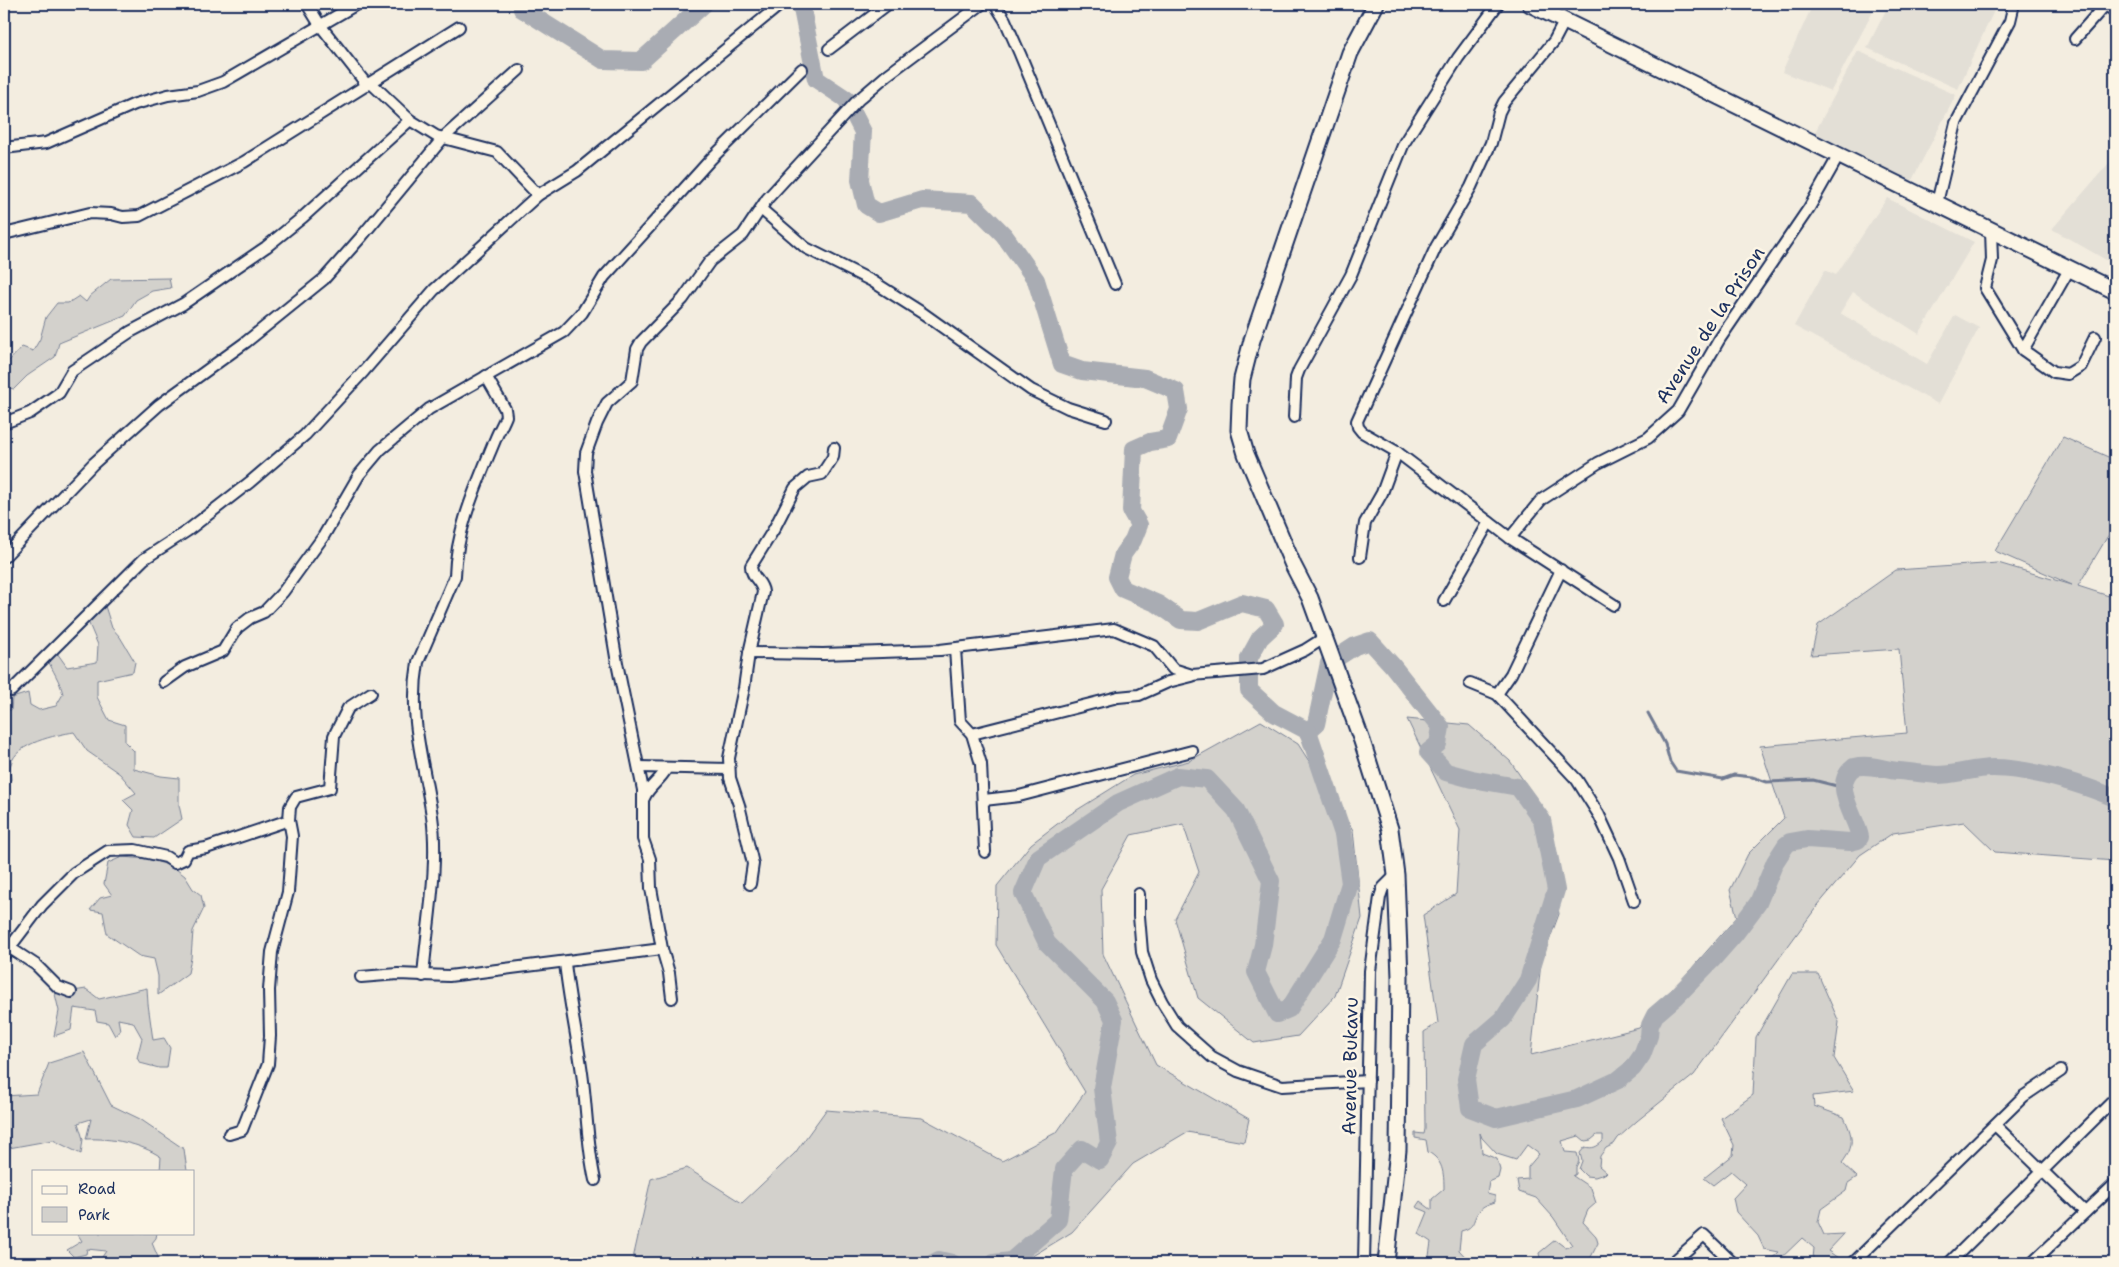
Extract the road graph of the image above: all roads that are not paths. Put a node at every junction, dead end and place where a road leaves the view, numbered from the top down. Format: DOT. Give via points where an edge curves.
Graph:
graph roads {
  1 [pos="307,4"];
  2 [pos="357,4"];
  3 [pos="781,4"];
  4 [pos="888,4"];
  5 [pos="982,4"];
  6 [pos="995,4"];
  7 [pos="1376,4"];
  8 [pos="1498,4"];
  9 [pos="1530,4"];
  10 [pos="2014,4"];
  11 [pos="2105,4"];
  12 [pos="2115,11"];
  13 [pos="1565,20"];
  14 [pos="320,26"];
  15 [pos="459,27"];
  16 [pos="2075,39"];
  17 [pos="829,49"];
  18 [pos="802,69"];
  19 [pos="519,70"];
  20 [pos="369,84"];
  21 [pos="410,120"];
  22 [pos="443,138"];
  23 [pos="4,148"];
  24 [pos="1839,155"];
  25 [pos="538,195"];
  26 [pos="1937,203"];
  27 [pos="761,209"];
  28 [pos="1991,230"];
  29 [pos="4,234"];
  30 [pos="2070,268"];
  31 [pos="1115,284"];
  32 [pos="2115,291"];
  33 [pos="2094,337"];
  34 [pos="2023,350"];
  35 [pos="486,376"];
  36 [pos="1294,417"];
  37 [pos="1106,420"];
  38 [pos="4,423"];
  39 [pos="834,448"];
  40 [pos="1397,452"];
  41 [pos="1489,522"];
  42 [pos="1510,538"];
  43 [pos="4,557"];
  44 [pos="1360,557"];
  45 [pos="1561,570"];
  46 [pos="1444,601"];
  47 [pos="1614,604"];
  48 [pos="1326,641"];
  49 [pos="955,649"];
  50 [pos="749,653"];
  51 [pos="1192,675"];
  52 [pos="164,682"];
  53 [pos="1470,683"];
  54 [pos="11,691"];
  55 [pos="371,693"];
  56 [pos="1497,694"];
  57 [pos="972,734"];
  58 [pos="1192,751"];
  59 [pos="638,767"];
  60 [pos="667,768"];
  61 [pos="729,769"];
  62 [pos="984,800"];
  63 [pos="643,801"];
  64 [pos="289,820"];
  65 [pos="985,852"];
  66 [pos="1396,875"];
  67 [pos="750,884"];
  68 [pos="1139,894"];
  69 [pos="1634,902"];
  70 [pos="5,949"];
  71 [pos="662,949"];
  72 [pos="565,963"];
  73 [pos="423,976"];
  74 [pos="361,978"];
  75 [pos="71,992"];
  76 [pos="672,998"];
  77 [pos="2061,1071"];
  78 [pos="1368,1082"];
  79 [pos="2115,1099"];
  80 [pos="1995,1125"];
  81 [pos="229,1134"];
  82 [pos="2043,1171"];
  83 [pos="595,1180"];
  84 [pos="2115,1184"];
  85 [pos="2085,1212"];
  86 [pos="1364,1263"];
  87 [pos="1386,1263"];
  88 [pos="1672,1263"];
  89 [pos="1733,1263"];
  90 [pos="1853,1263"];
  91 [pos="1949,1263"];
  92 [pos="2032,1263"];
  1 -- 14 [label="street"];
  2 -- 14 [label="street"];
  3 -- 25 [label="street" via="577,171"];
  4 -- 17 [label="street"];
  5 -- 27 [label="street" via="858,100"];
  6 -- 31 [label="street" via="1020,54"];
  7 -- 48 [label="street" via="1350,53 1252,340 1242,379 1239,430 1246,454"];
  8 -- 36 [label="street" via="1458,58 1404,143 1351,275 1299,370"];
  9 -- 13 [label="street"];
  10 -- 26 [label="street" via="2010,21 1956,123"];
  11 -- 12 [label="street"];
  11 -- 16 [label="street"];
  13 -- 24 [label="street"];
  13 -- 40 [label="street" via="1554,41 1504,102 1491,143 1471,187 1436,247 1358,416 1358,427 1362,432"];
  14 -- 20 [label="street"];
  14 -- 23 [label="street" via="223,82 198,91 135,104 46,143"];
  15 -- 20 [label="street"];
  18 -- 35 [label="street" via="694,177 604,277 582,313 564,332"];
  19 -- 22 [label="street"];
  20 -- 21 [label="street"];
  20 -- 29 [label="street" via="244,162 139,216 90,213"];
  21 -- 22 [label="street"];
  21 -- 38 [label="street" via="266,247 183,304 130,332 72,371 59,393 30,413"];
  22 -- 25 [label="street" via="497,152"];
  22 -- 43 [label="street" via="324,279 152,412 93,464"];
  24 -- 26 [label="street"];
  24 -- 42 [label="street, Avenue de la Prison" via="1809,208 1719,340 1678,411 1648,438 1598,463 1541,500"];
  25 -- 54 [label="street" via="434,290 305,435 187,531 144,559"];
  26 -- 28 [label="street"];
  27 -- 37 [label="street" via="806,248 924,314 1031,390 1068,408"];
  27 -- 59 [label="street" via="743,235 710,261 683,299 641,342 632,381 607,403 586,453 585,472 592,518"];
  28 -- 30 [label="street"];
  28 -- 34 [label="street" via="1992,260 1985,288"];
  30 -- 32 [label="street"];
  30 -- 34 [label="street"];
  33 -- 34 [label="street" via="2081,366 2068,374 2054,372"];
  35 -- 52 [label="street" via="429,409 380,450 359,475 323,537 283,592 264,612 250,617 237,628 223,651 185,667"];
  35 -- 73 [label="street" via="506,416 468,509 459,535 455,576 418,662 416,676 414,711 432,817 434,860"];
  39 -- 50 [label="street" via="833,458 822,474 808,477 796,488 751,566 752,577 763,592"];
  40 -- 41 [label="street"];
  40 -- 44 [label="street" via="1382,493 1364,523"];
  41 -- 42 [label="street"];
  41 -- 46 [label="street"];
  42 -- 45 [label="street"];
  45 -- 47 [label="street"];
  45 -- 56 [label="street" via="1511,674"];
  48 -- 51 [label="street" via="1263,669"];
  48 -- 66 [label="street" via="1390,829"];
  49 -- 50 [label="street"];
  49 -- 51 [label="street" via="1117,629 1154,646 1173,670"];
  49 -- 57 [label="street" via="960,721"];
  50 -- 61 [label="street"];
  51 -- 57 [label="street" via="1138,695 1118,697"];
  53 -- 56 [label="street"];
  55 -- 64 [label="street" via="348,708 334,736 330,788 294,799"];
  56 -- 69 [label="street" via="1577,780 1620,858"];
  57 -- 62 [label="street" via="981,764"];
  58 -- 62 [label="street" via="1019,796"];
  59 -- 60 [label="street"];
  59 -- 63 [label="street"];
  60 -- 61 [label="street"];
  60 -- 63 [label="street"];
  61 -- 67 [label="street" via="753,864"];
  62 -- 65 [label="street"];
  63 -- 71 [label="street" via="643,839 650,859 651,888"];
  64 -- 70 [label="street" via="188,851 184,859 176,863 135,850 109,850 74,873"];
  64 -- 81 [label="street" via="292,836 288,892 272,952 267,1067 242,1130"];
  66 -- 78 [label="street, Avenue Bukavu" via="1383,888 1380,897 1370,971"];
  66 -- 87 [label="street" via="1400,977 1398,1150"];
  68 -- 78 [label="street" via="1142,952 1152,980 1177,1026 1212,1057 1238,1071 1282,1086"];
  70 -- 75 [label="street" via="36,965 58,988"];
  71 -- 72 [label="street"];
  71 -- 76 [label="street"];
  72 -- 73 [label="street"];
  72 -- 83 [label="street"];
  73 -- 74 [label="street" via="398,974"];
  77 -- 80 [label="street" via="2024,1096"];
  78 -- 86 [label="street, Avenue Bukavu"];
  79 -- 82 [label="street"];
  80 -- 82 [label="street"];
  80 -- 90 [label="street"];
  82 -- 85 [label="street"];
  82 -- 91 [label="street"];
  84 -- 85 [label="street"];
  85 -- 92 [label="street"];
  88 -- 89 [label="street" via="1704,1235"];
}
